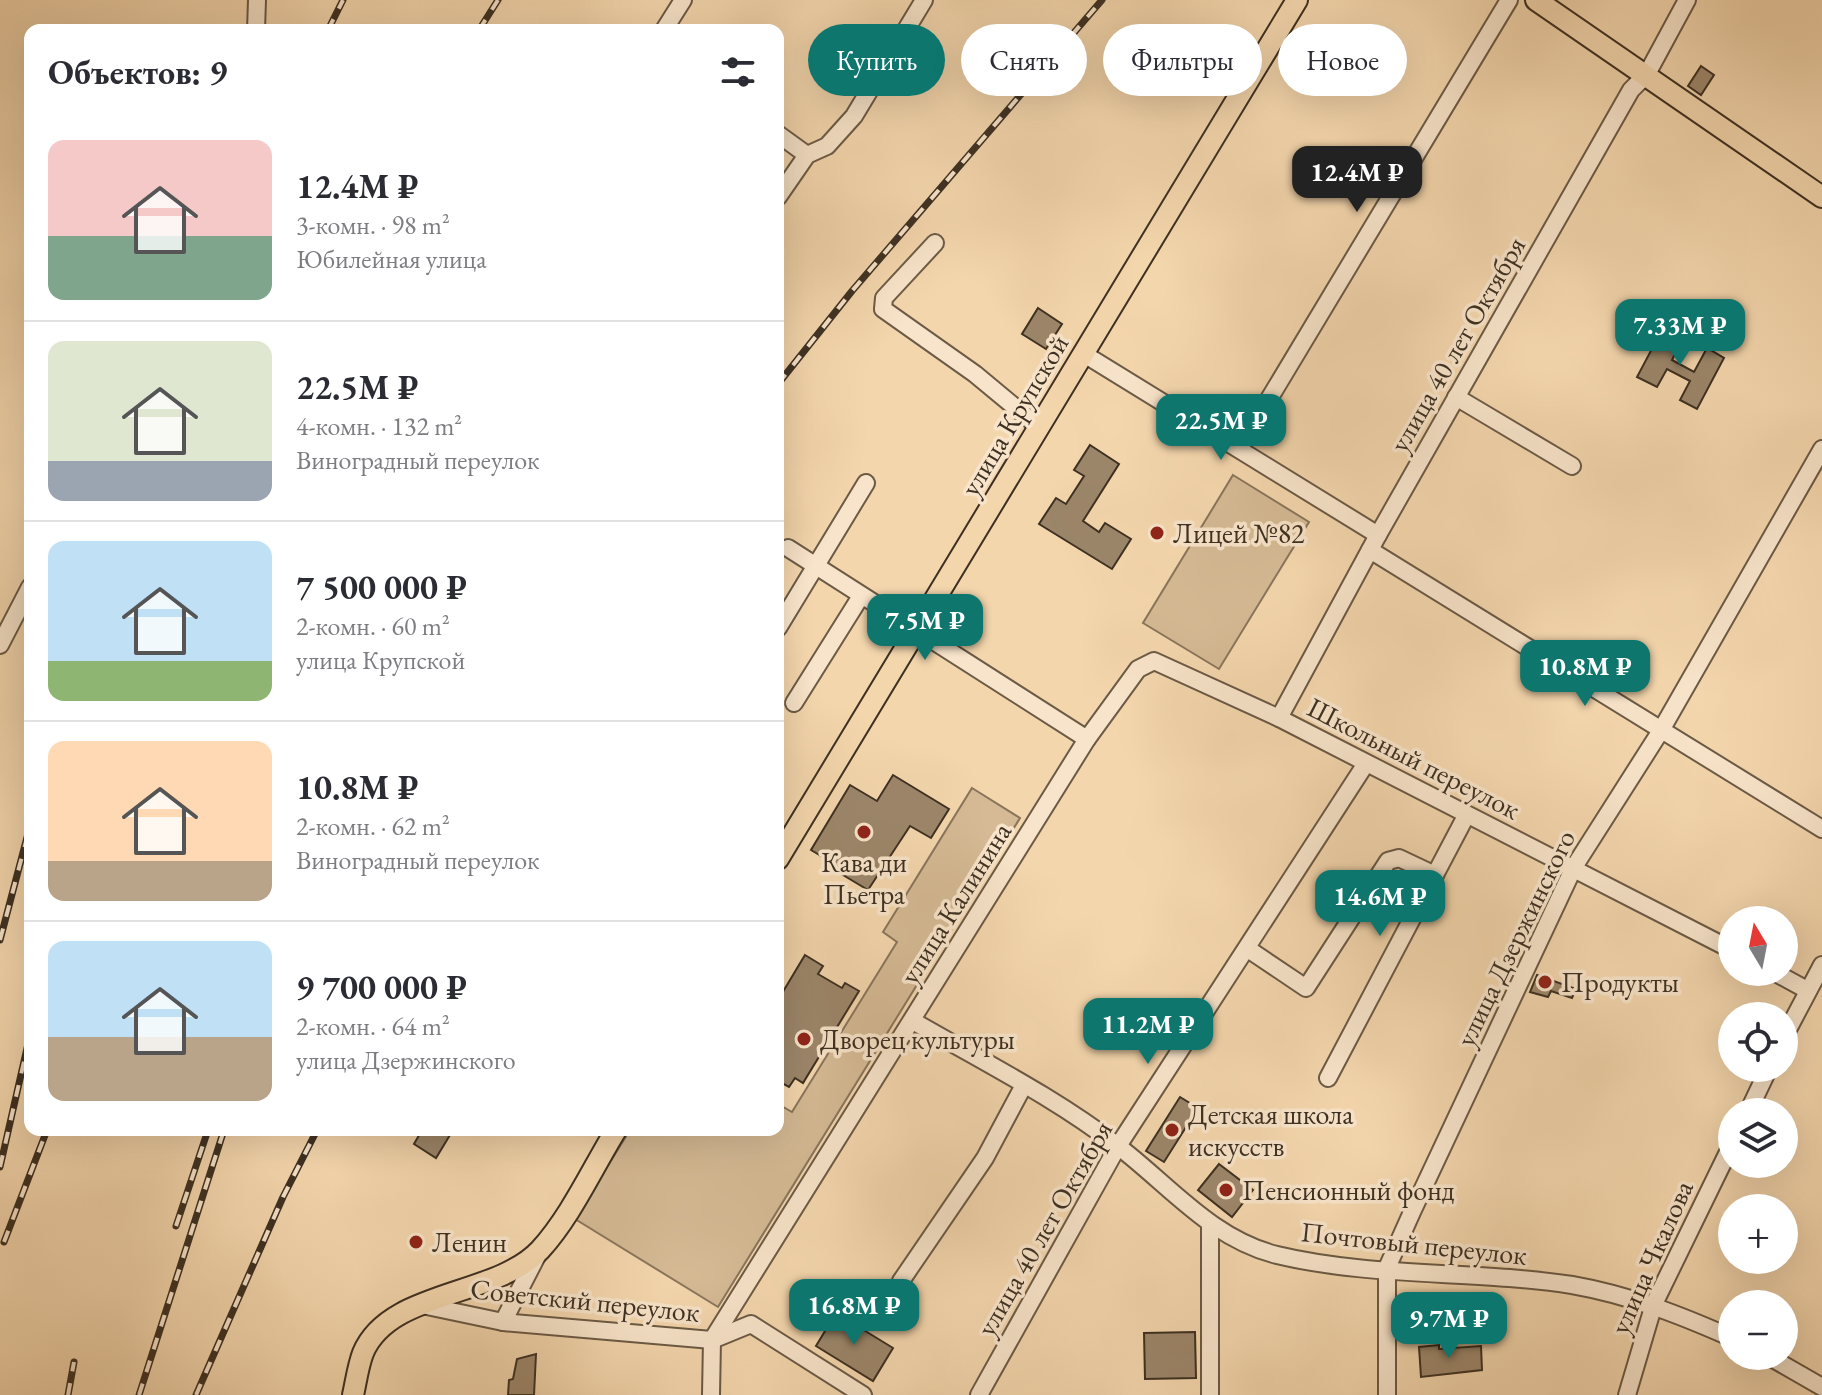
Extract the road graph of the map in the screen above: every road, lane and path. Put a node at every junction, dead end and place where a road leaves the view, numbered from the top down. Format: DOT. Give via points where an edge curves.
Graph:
graph roads {
  1 [pos="257,0"];
  2 [pos="683,0"];
  3 [pos="924,0"];
  4 [pos="1297,0"];
  5 [pos="1509,0"];
  6 [pos="1536,0"];
  7 [pos="1687,0"];
  8 [pos="256,24"];
  9 [pos="668,24"];
  10 [pos="1647,74"];
  11 [pos="784,138"];
  12 [pos="807,155"];
  13 [pos="784,188"];
  14 [pos="1822,197"];
  15 [pos="935,243"];
  16 [pos="1084,354"];
  17 [pos="1456,397"];
  18 [pos="1040,428"];
  19 [pos="1239,449"];
  20 [pos="1822,449"];
  21 [pos="1572,466"];
  22 [pos="866,483"];
  23 [pos="1374,542"];
  24 [pos="788,548"];
  25 [pos="816,566"];
  26 [pos="861,596"];
  27 [pos="24,599"];
  28 [pos="784,618"];
  29 [pos="915,632"];
  30 [pos="0,645"];
  31 [pos="1154,661"];
  32 [pos="794,703"];
  33 [pos="1279,718"];
  34 [pos="1660,732"];
  35 [pos="1087,739"];
  36 [pos="1365,765"];
  37 [pos="1466,816"];
  38 [pos="1822,829"];
  39 [pos="784,849"];
  40 [pos="1574,867"];
  41 [pos="1435,875"];
  42 [pos="1718,943"];
  43 [pos="1248,949"];
  44 [pos="1822,965"];
  45 [pos="1798,985"];
  46 [pos="1807,990"];
  47 [pos="1798,1008"];
  48 [pos="913,1021"];
  49 [pos="1328,1078"];
  50 [pos="1024,1085"];
  51 [pos="612,1136"];
  52 [pos="1118,1146"];
  53 [pos="1718,1173"];
  54 [pos="1210,1225"];
  55 [pos="539,1251"];
  56 [pos="1387,1268"];
  57 [pos="901,1281"];
  58 [pos="1654,1304"];
  59 [pos="422,1305"];
  60 [pos="503,1322"];
  61 [pos="1718,1332"];
  62 [pos="712,1340"];
  63 [pos="1792,1370"];
  64 [pos="1822,1387"];
  65 [pos="353,1395"];
  66 [pos="711,1395"];
  67 [pos="863,1395"];
  68 [pos="979,1395"];
  69 [pos="1210,1395"];
  70 [pos="1387,1395"];
  71 [pos="1627,1395"];
  1 -- 8 [label="street"];
  2 -- 9 [label="street"];
  3 -- 12 [label="street" via="854,116 827,146"];
  4 -- 16 [label="main road, улица Крупской"];
  5 -- 19 [label="street"];
  6 -- 10 [label="main road"];
  7 -- 10 [label="street, улица 40 лет Октября"];
  10 -- 14 [label="main road"];
  10 -- 17 [label="street, улица 40 лет Октября" via="1631,90"];
  11 -- 12 [label="street"];
  12 -- 13 [label="street"];
  15 -- 18 [label="street" via="884,298 883,309"];
  16 -- 18 [label="main road, улица Крупской"];
  16 -- 19 [label="street"];
  17 -- 21 [label="street"];
  17 -- 23 [label="street, улица 40 лет Октября"];
  18 -- 29 [label="main road, улица Крупской"];
  19 -- 23 [label="street"];
  20 -- 34 [label="street, улица Дзержинского"];
  22 -- 25 [label="street"];
  23 -- 33 [label="street, улица 40 лет Октября"];
  23 -- 34 [label="street"];
  24 -- 25 [label="street"];
  25 -- 26 [label="street"];
  25 -- 28 [label="street"];
  26 -- 29 [label="street"];
  26 -- 32 [label="street"];
  27 -- 30 [label="street"];
  29 -- 35 [label="street"];
  29 -- 39 [label="main road, улица Крупской"];
  31 -- 33 [label="street, Школьный переулок"];
  31 -- 35 [label="street, улица Калинина" via="1138,669"];
  33 -- 36 [label="street, Школьный переулок"];
  34 -- 38 [label="street"];
  34 -- 40 [label="street, улица Дзержинского"];
  35 -- 48 [label="street, улица Калинина"];
  36 -- 37 [label="street, Школьный переулок"];
  36 -- 43 [label="street, улица 40 лет Октября"];
  37 -- 40 [label="street, Школьный переулок"];
  37 -- 41 [label="street"];
  40 -- 42 [label="street, Школьный переулок"];
  40 -- 56 [label="street, улица Дзержинского"];
  41 -- 43 [label="street" via="1399,858 1388,861 1306,988"];
  41 -- 49 [label="street"];
  43 -- 52 [label="street, улица 40 лет Октября"];
  44 -- 46 [label="street"];
  45 -- 46 [label="street"];
  46 -- 47 [label="street"];
  48 -- 50 [label="street, Почтовый переулок"];
  48 -- 62 [label="street, улица Калинина"];
  50 -- 52 [label="street, Почтовый переулок"];
  50 -- 57 [label="street" via="985,1158"];
  51 -- 55 [label="main road"];
  52 -- 54 [label="street, Почтовый переулок"];
  52 -- 68 [label="street, улица 40 лет Октября"];
  53 -- 58 [label="street, улица Чкалова"];
  54 -- 56 [label="street, Почтовый переулок" via="1275,1254"];
  54 -- 69 [label="street"];
  55 -- 59 [label="main road" via="506,1274"];
  55 -- 60 [label="street"];
  56 -- 58 [label="street, Почтовый переулок" via="1572,1285"];
  56 -- 70 [label="street, улица Дзержинского"];
  58 -- 61 [label="street, Почтовый переулок"];
  58 -- 71 [label="street, улица Чкалова"];
  59 -- 60 [label="street, Советский переулок"];
  59 -- 65 [label="main road" via="385,1325 363,1353"];
  60 -- 62 [label="street, Советский переулок"];
  62 -- 66 [label="street"];
  62 -- 67 [label="street, Советский переулок" via="751,1324"];
  63 -- 64 [label="street"];
}
